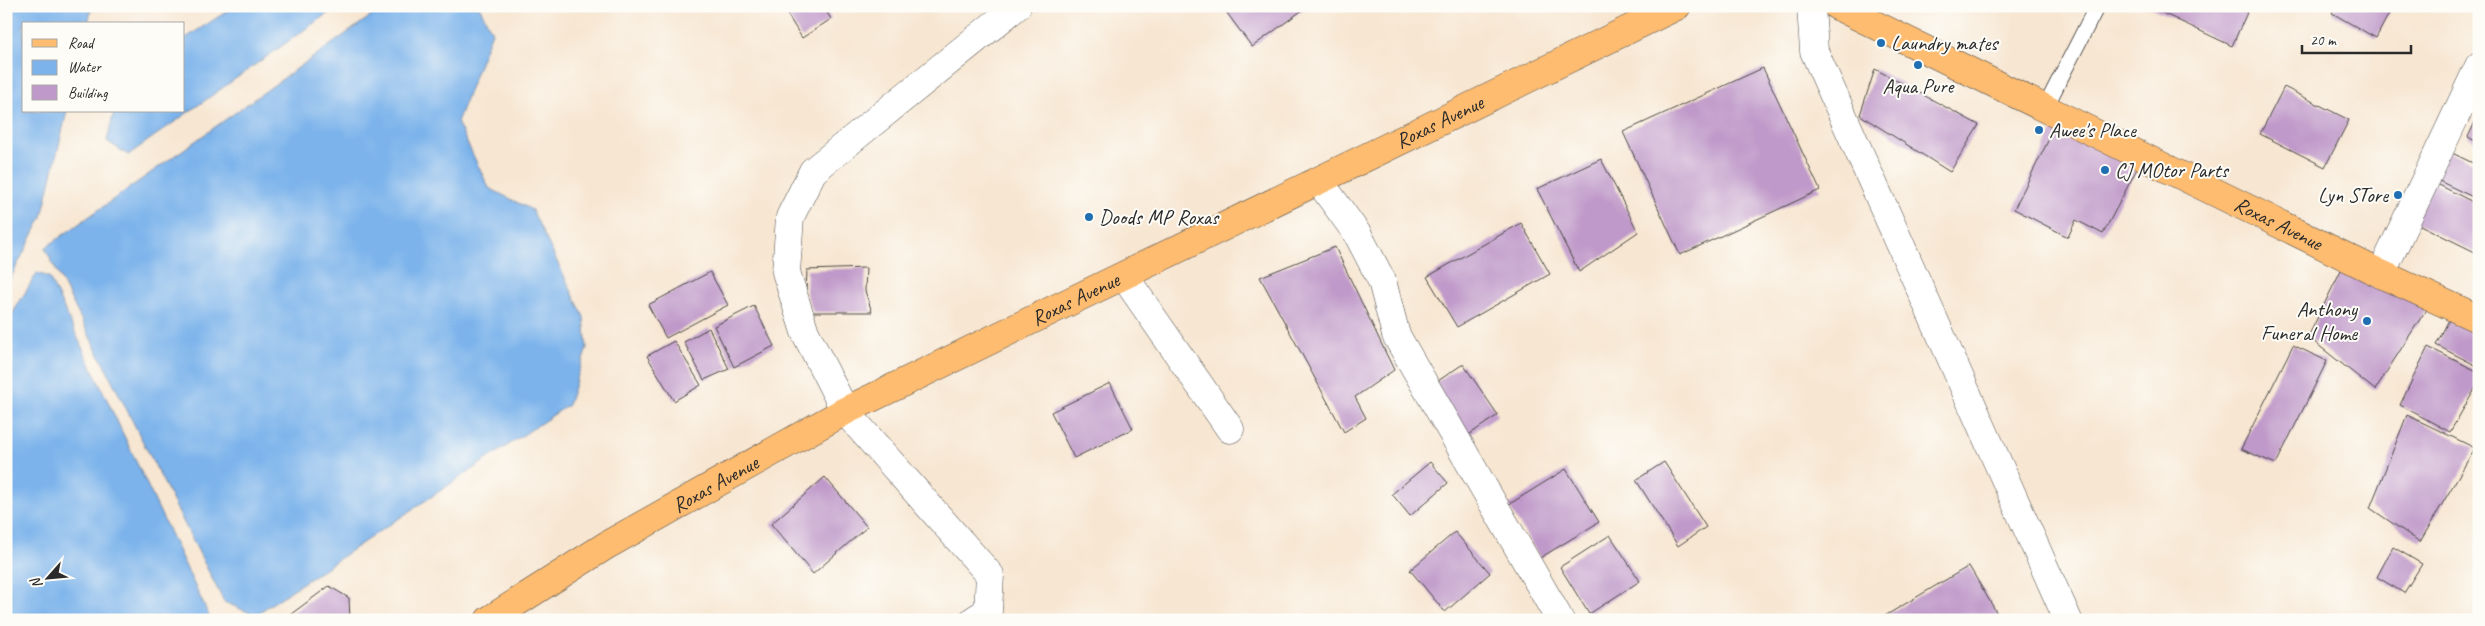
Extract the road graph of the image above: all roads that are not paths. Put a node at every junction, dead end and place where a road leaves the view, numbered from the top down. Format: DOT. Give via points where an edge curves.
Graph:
graph roads {
  1 [pos="1017,6"];
  2 [pos="1677,6"];
  3 [pos="1811,6"];
  4 [pos="1837,6"];
  5 [pos="2097,6"];
  6 [pos="2479,66"];
  7 [pos="2045,108"];
  8 [pos="1319,181"];
  9 [pos="2381,274"];
  10 [pos="1124,276"];
  11 [pos="2479,320"];
  12 [pos="845,411"];
  13 [pos="1230,429"];
  14 [pos="984,617"];
  15 [pos="489,620"];
  16 [pos="1560,620"];
  17 [pos="2068,620"];
  1 -- 12 [label="street" via="814,171 790,217 786,272 805,332"];
  2 -- 8 [label="main road, Roxas Avenue"];
  3 -- 17 [label="street" via="1814,51"];
  4 -- 7 [label="main road, Roxas Avenue"];
  5 -- 7 [label="lane"];
  6 -- 9 [label="street"];
  7 -- 9 [label="main road, Roxas Avenue"];
  8 -- 10 [label="main road, Roxas Avenue"];
  8 -- 16 [label="street" via="1358,235 1382,280 1396,335"];
  9 -- 11 [label="main road, Roxas Avenue"];
  10 -- 12 [label="main road, Roxas Avenue"];
  10 -- 13 [label="street"];
  12 -- 14 [label="street" via="990,576"];
  12 -- 15 [label="main road, Roxas Avenue" via="607,545"];
}
